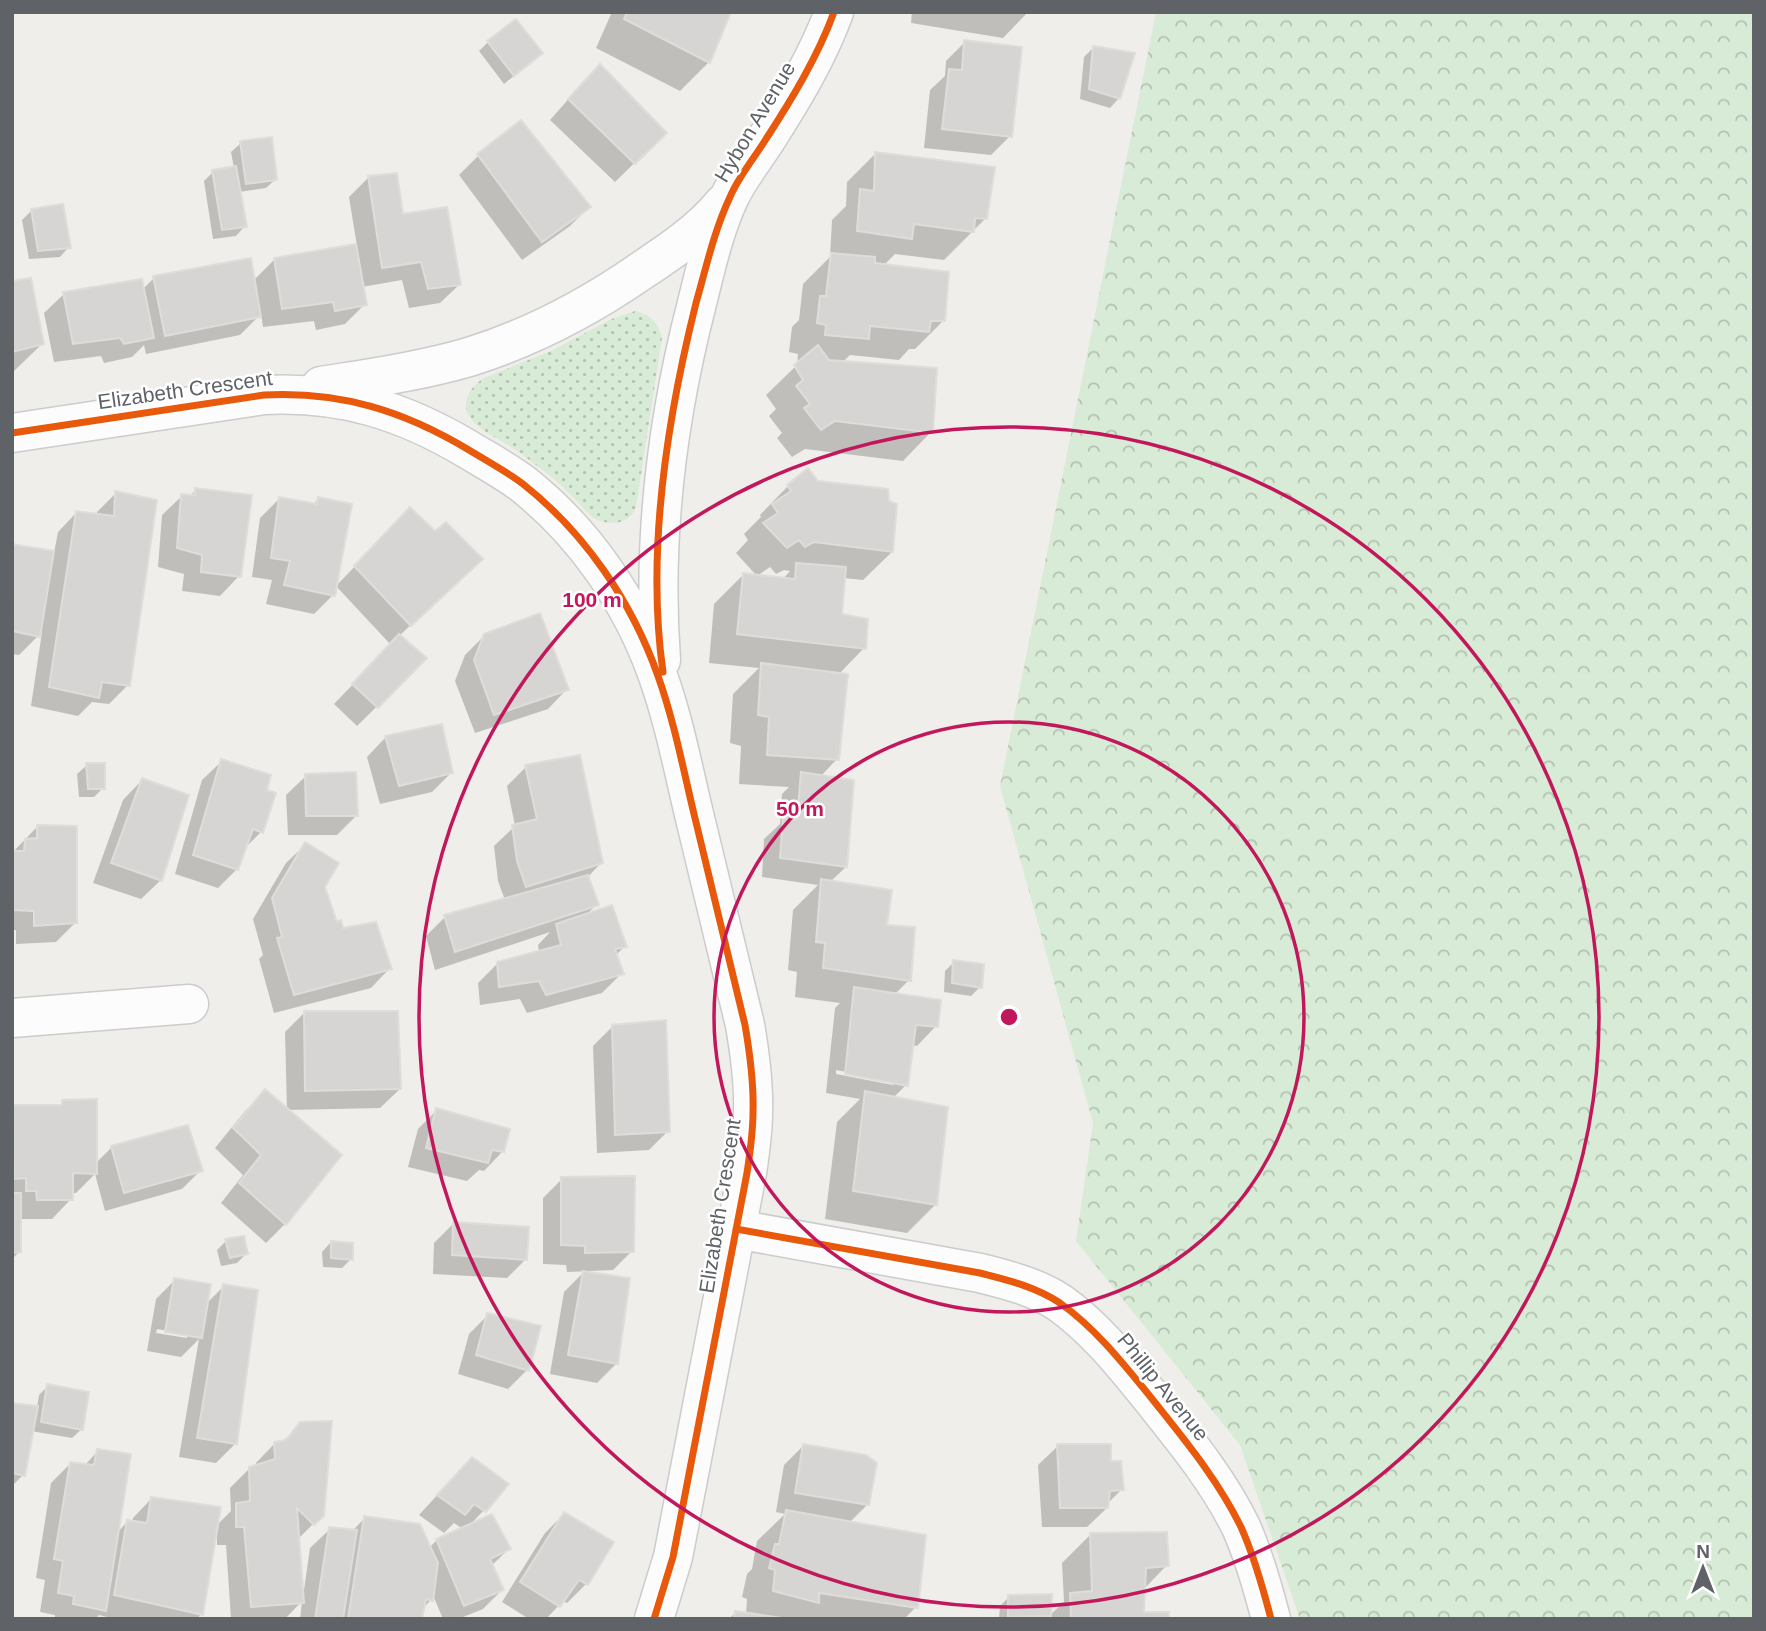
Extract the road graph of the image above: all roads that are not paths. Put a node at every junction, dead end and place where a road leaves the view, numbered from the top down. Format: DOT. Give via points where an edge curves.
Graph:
graph roads {
  1 [pos="834,12"];
  2 [pos="730,195"];
  3 [pos="549,325"];
  4 [pos="264,395"];
  5 [pos="673,416"];
  6 [pos="12,433"];
  7 [pos="671,718"];
  8 [pos="189,1004"];
  9 [pos="12,1018"];
  10 [pos="736,1229"];
  11 [pos="654,1619"];
  12 [pos="1271,1619"];
  1 -- 2 [label="street, Hybon Avenue" via="812,61"];
  2 -- 3 [label="street, Hybon Avenue" via="685,241 625,283"];
  2 -- 5 [label="street, Hybon Avenue" via="698,295"];
  3 -- 4 [label="street, Elizabeth Crescent" via="437,365"];
  4 -- 6 [label="street, Elizabeth Crescent"];
  4 -- 7 [label="street, Elizabeth Crescent" via="325,396 392,412 445,436 523,484 585,546 620,594 646,645"];
  5 -- 7 [label="street, Elizabeth Crescent" via="660,513 658,584 662,664"];
  7 -- 10 [label="street, Elizabeth Crescent" via="751,1058 751,1142"];
  8 -- 9 [label="street"];
  10 -- 11 [label="street, Elizabeth Crescent" via="673,1558"];
  10 -- 12 [label="street, Phillip Avenue" via="1011,1280 1059,1303 1111,1350 1217,1484 1242,1530"];
}
